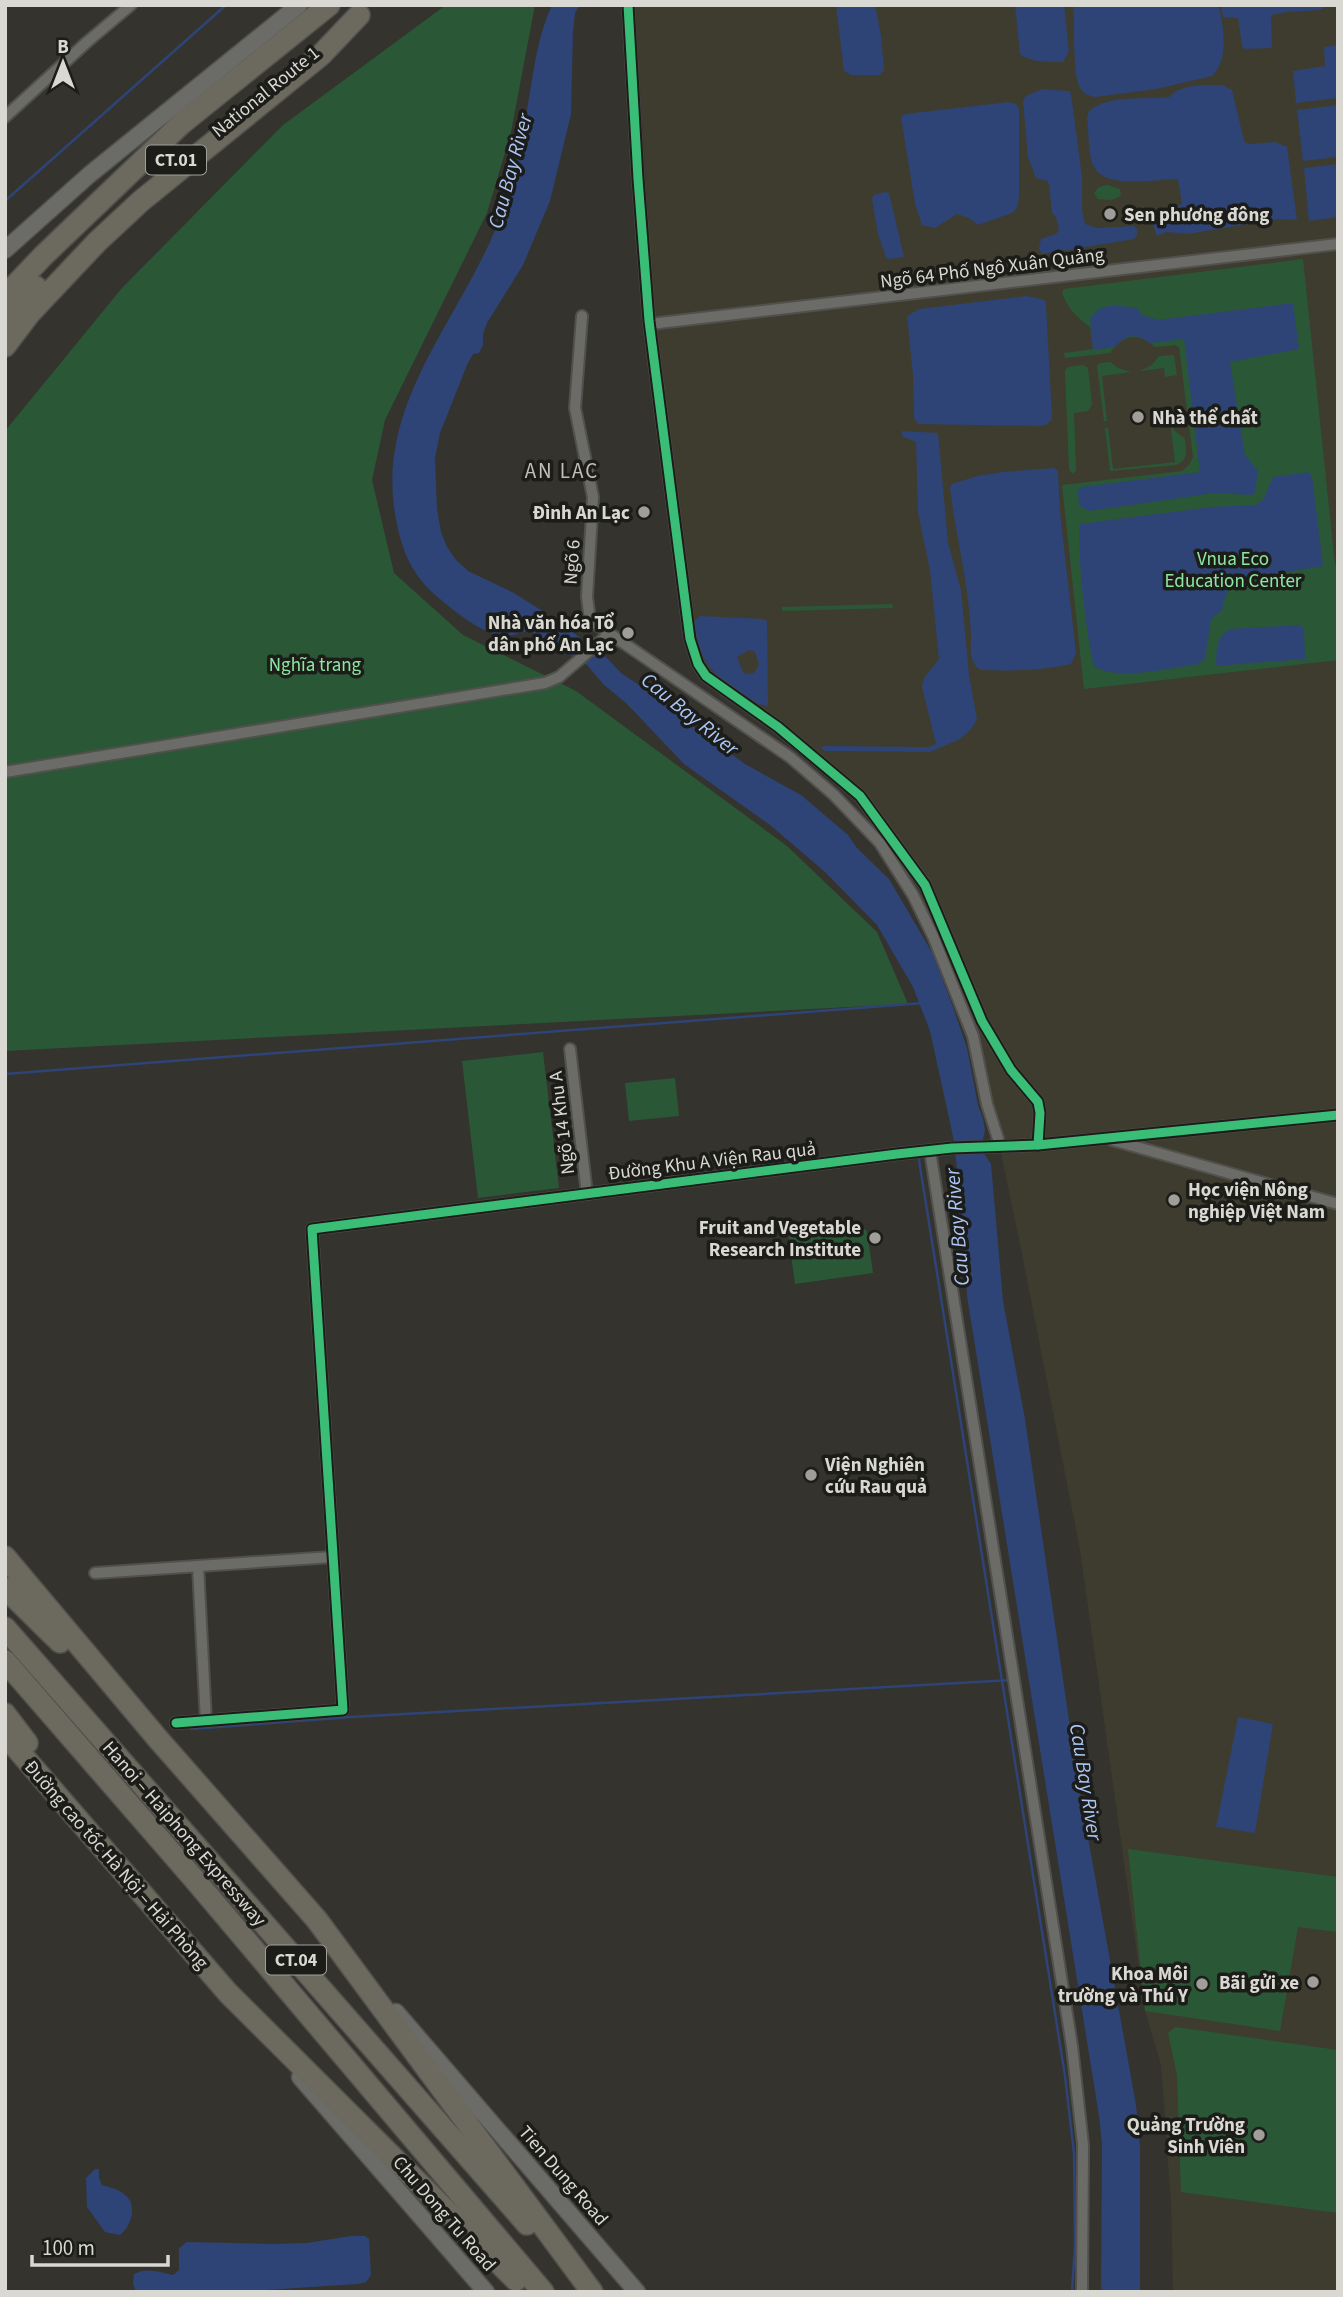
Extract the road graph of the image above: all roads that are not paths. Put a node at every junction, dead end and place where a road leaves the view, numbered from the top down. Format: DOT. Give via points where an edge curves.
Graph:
graph roads {
  1 [pos="131,5"];
  2 [pos="299,5"];
  3 [pos="329,5"];
  4 [pos="628,5"];
  5 [pos="365,10"];
  6 [pos="5,117"];
  7 [pos="124,180"];
  8 [pos="1338,244"];
  9 [pos="5,250"];
  10 [pos="5,282"];
  11 [pos="5,296"];
  12 [pos="582,316"];
  13 [pos="5,318"];
  14 [pos="650,324"];
  15 [pos="5,346"];
  16 [pos="606,636"];
  17 [pos="5,772"];
  18 [pos="570,1049"];
  19 [pos="1338,1115"];
  20 [pos="1106,1138"];
  21 [pos="998,1145"];
  22 [pos="1038,1145"];
  23 [pos="930,1151"];
  24 [pos="587,1194"];
  25 [pos="1338,1204"];
  26 [pos="5,1543"];
  27 [pos="5,1557"];
  28 [pos="332,1557"];
  29 [pos="198,1566"];
  30 [pos="95,1573"];
  31 [pos="5,1588"];
  32 [pos="40,1599"];
  33 [pos="5,1628"];
  34 [pos="5,1661"];
  35 [pos="5,1714"];
  36 [pos="206,1721"];
  37 [pos="176,1723"];
  38 [pos="5,1735"];
  39 [pos="159,1739"];
  40 [pos="104,1848"];
  41 [pos="317,1920"];
  42 [pos="228,1993"];
  43 [pos="486,2292"];
  44 [pos="528,2292"];
  45 [pos="543,2292"];
  46 [pos="585,2292"];
  47 [pos="592,2292"];
  48 [pos="637,2292"];
  49 [pos="1082,2292"];
  1 -- 6 [label="street"];
  2 -- 9 [label="main road" via="89,175"];
  3 -- 7 [label="highway, National Route 1 / CT.01" via="181,124"];
  4 -- 14 [label="street"];
  5 -- 13 [label="highway, National Route 1 / CT.01" via="155,175"];
  5 -- 15 [label="highway" via="321,55 97,242"];
  7 -- 10 [label="highway" via="83,207"];
  7 -- 11 [label="highway, National Route 1 / CT.01"];
  8 -- 14 [label="street, Ngõ 64 Phố Ngô Xuân Quảng"];
  12 -- 16 [label="street, Ngõ 6" via="575,408 593,497 587,597 590,620"];
  14 -- 22 [label="street" via="690,639 698,664 706,676 778,727 860,796 925,885 982,1021 1011,1070 1038,1102"];
  16 -- 17 [label="street" via="559,677 545,683"];
  16 -- 21 [label="street, Ngõ 6" via="790,757 880,843 913,895 952,982 973,1036"];
  18 -- 24 [label="street, Ngõ 14 Khu A"];
  19 -- 20 [label="street, Đường Khu A Viện Rau quả"];
  20 -- 22 [label="street, Đường Khu A Viện Rau quả"];
  20 -- 25 [label="street"];
  21 -- 22 [label="street, Đường Khu A Viện Rau quả"];
  21 -- 23 [label="street, Đường Khu A Viện Rau quả"];
  23 -- 24 [label="street, Đường Khu A Viện Rau quả"];
  23 -- 49 [label="street" via="1079,2095"];
  24 -- 28 [label="street, Đường Khu A Viện Rau quả" via="312,1229"];
  26 -- 32 [label="main road"];
  27 -- 32 [label="highway"];
  28 -- 29 [label="street"];
  28 -- 36 [label="street" via="343,1710"];
  29 -- 30 [label="street"];
  29 -- 36 [label="street"];
  31 -- 39 [label="highway"];
  32 -- 39 [label="highway"];
  33 -- 46 [label="highway, Hanoi – Haiphong Expressway / CT.04"];
  34 -- 45 [label="highway, Hanoi – Haiphong Expressway / CT.04"];
  35 -- 40 [label="highway"];
  36 -- 37 [label="street"];
  38 -- 40 [label="highway, Đường cao tốc Hà Nội – Hải Phòng"];
  39 -- 41 [label="highway"];
  40 -- 42 [label="highway, Đường cao tốc Hà Nội – Hải Phòng"];
  41 -- 47 [label="highway"];
  41 -- 48 [label="main road, Tien Dung Road"];
  42 -- 43 [label="main road, Chu Dong Tu Road"];
  42 -- 44 [label="highway, Đường cao tốc Hà Nội – Hải Phòng"];
}
